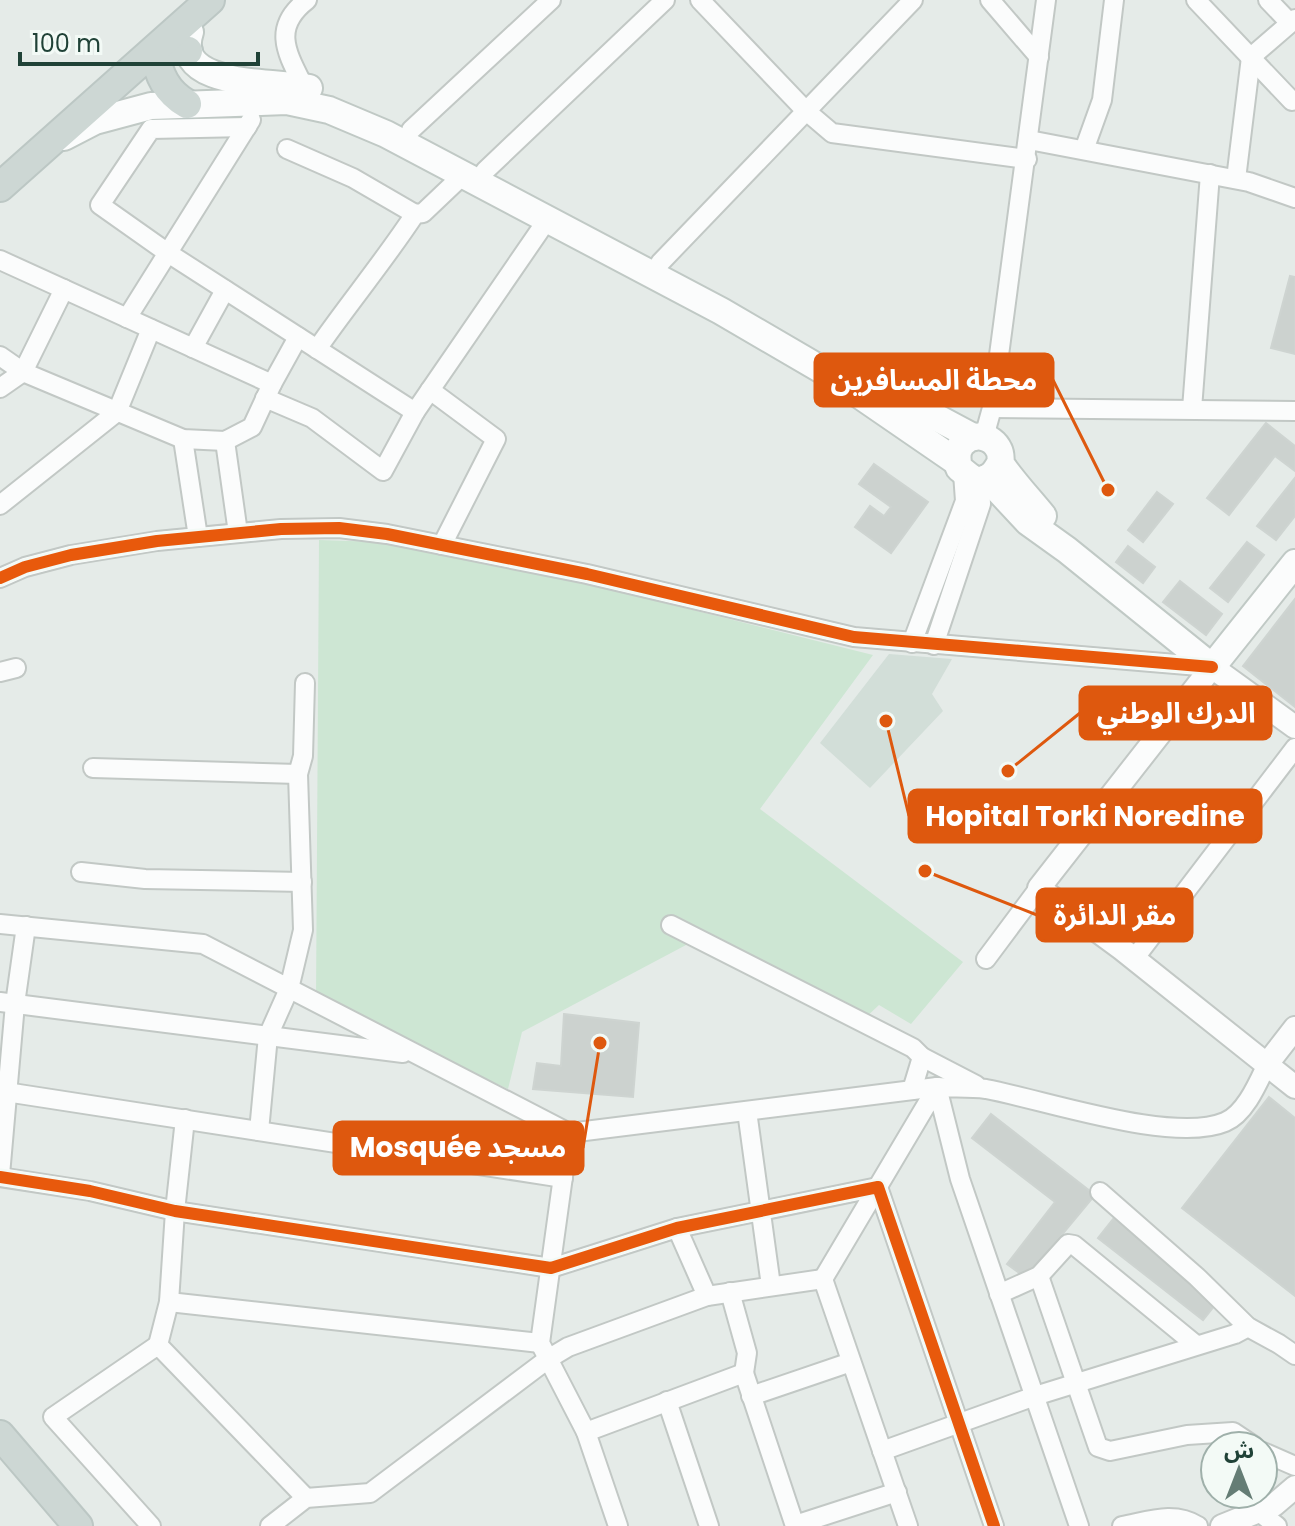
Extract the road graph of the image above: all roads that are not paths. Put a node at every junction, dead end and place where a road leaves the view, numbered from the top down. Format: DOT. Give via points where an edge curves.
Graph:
graph roads {
  1 [pos="307,0"];
  2 [pos="551,0"];
  3 [pos="665,0"];
  4 [pos="700,0"];
  5 [pos="913,0"];
  6 [pos="990,0"];
  7 [pos="1046,0"];
  8 [pos="1114,0"];
  9 [pos="1196,0"];
  10 [pos="1268,0"];
  11 [pos="203,6"];
  12 [pos="1292,21"];
  13 [pos="188,51"];
  14 [pos="154,52"];
  15 [pos="1039,57"];
  16 [pos="1251,57"];
  17 [pos="304,87"];
  18 [pos="263,101"];
  19 [pos="1292,101"];
  20 [pos="187,104"];
  21 [pos="805,110"];
  22 [pos="247,127"];
  23 [pos="411,130"];
  24 [pos="43,148"];
  25 [pos="287,149"];
  26 [pos="1028,149"];
  27 [pos="1084,150"];
  28 [pos="474,173"];
  29 [pos="1210,174"];
  30 [pos="1236,179"];
  31 [pos="0,187"];
  32 [pos="1295,198"];
  33 [pos="415,214"];
  34 [pos="547,220"];
  35 [pos="168,253"];
  36 [pos="0,260"];
  37 [pos="660,263"];
  38 [pos="64,289"];
  39 [pos="225,290"];
  40 [pos="127,318"];
  41 [pos="151,329"];
  42 [pos="298,337"];
  43 [pos="193,348"];
  44 [pos="317,349"];
  45 [pos="0,356"];
  46 [pos="23,372"];
  47 [pos="0,388"];
  48 [pos="430,390"];
  49 [pos="268,391"];
  50 [pos="992,408"];
  51 [pos="1192,409"];
  52 [pos="1295,411"];
  53 [pos="117,412"];
  54 [pos="415,412"];
  55 [pos="979,437"];
  56 [pos="183,439"];
  57 [pos="225,441"];
  58 [pos="977,471"];
  59 [pos="0,505"];
  60 [pos="238,533"];
  61 [pos="198,537"];
  62 [pos="442,545"];
  63 [pos="1295,563"];
  64 [pos="0,578"];
  65 [pos="912,643"];
  66 [pos="934,645"];
  67 [pos="1212,667"];
  68 [pos="305,683"];
  69 [pos="1295,727"];
  70 [pos="1295,748"];
  71 [pos="93,768"];
  72 [pos="298,774"];
  73 [pos="81,872"];
  74 [pos="302,882"];
  75 [pos="1039,888"];
  76 [pos="0,924"];
  77 [pos="671,925"];
  78 [pos="26,926"];
  79 [pos="986,959"];
  80 [pos="1134,959"];
  81 [pos="289,989"];
  82 [pos="8,1003"];
  83 [pos="1295,1028"];
  84 [pos="268,1036"];
  85 [pos="418,1055"];
  86 [pos="922,1057"];
  87 [pos="1267,1064"];
  88 [pos="937,1087"];
  89 [pos="1295,1087"];
  90 [pos="982,1089"];
  91 [pos="912,1090"];
  92 [pos="6,1092"];
  93 [pos="747,1111"];
  94 [pos="185,1119"];
  95 [pos="259,1131"];
  96 [pos="569,1133"];
  97 [pos="0,1176"];
  98 [pos="563,1178"];
  99 [pos="878,1187"];
  100 [pos="1100,1192"];
  101 [pos="175,1211"];
  102 [pos="760,1211"];
  103 [pos="677,1228"];
  104 [pos="551,1268"];
  105 [pos="1039,1276"];
  106 [pos="823,1279"];
  107 [pos="771,1286"];
  108 [pos="730,1292"];
  109 [pos="999,1294"];
  110 [pos="707,1296"];
  111 [pos="169,1302"];
  112 [pos="1248,1327"];
  113 [pos="158,1345"];
  114 [pos="1196,1345"];
  115 [pos="544,1351"];
  116 [pos="1295,1355"];
  117 [pos="851,1362"];
  118 [pos="744,1373"];
  119 [pos="1076,1383"];
  120 [pos="751,1396"];
  121 [pos="1035,1396"];
  122 [pos="667,1401"];
  123 [pos="957,1424"];
  124 [pos="586,1432"];
  125 [pos="1199,1434"];
  126 [pos="0,1435"];
  127 [pos="882,1451"];
  128 [pos="1295,1487"];
  129 [pos="897,1492"];
  130 [pos="306,1498"];
  131 [pos="1258,1511"];
  132 [pos="795,1525"];
  133 [pos="78,1526"];
  134 [pos="151,1526"];
  135 [pos="270,1526"];
  136 [pos="618,1526"];
  137 [pos="709,1526"];
  138 [pos="908,1526"];
  139 [pos="994,1526"];
  140 [pos="1079,1526"];
  141 [pos="1122,1526"];
  142 [pos="1198,1526"];
  143 [pos="1222,1526"];
  144 [pos="1277,1526"];
  1 -- 17 [label="street" via="284,29 287,53"];
  2 -- 23 [label="street"];
  3 -- 28 [label="street"];
  4 -- 21 [label="street"];
  5 -- 21 [label="street"];
  6 -- 15 [label="street"];
  7 -- 15 [label="street"];
  8 -- 27 [label="street" via="1102,100"];
  9 -- 16 [label="street"];
  10 -- 12 [label="street"];
  11 -- 13 [label="main road" via="187,41"];
  11 -- 14 [label="main road"];
  12 -- 16 [label="street"];
  13 -- 14 [label="main road"];
  13 -- 17 [label="main road" via="197,66 216,76"];
  14 -- 20 [label="main road" via="159,75 174,97"];
  14 -- 24 [label="main road"];
  15 -- 26 [label="street"];
  16 -- 19 [label="street"];
  16 -- 30 [label="street"];
  17 -- 23 [label="main road" via="338,95"];
  18 -- 20 [label="main road"];
  18 -- 22 [label="street"];
  18 -- 28 [label="main road" via="329,110"];
  20 -- 24 [label="main road" via="151,106 95,121"];
  21 -- 26 [label="street" via="832,133"];
  21 -- 37 [label="street"];
  22 -- 35 [label="street"];
  22 -- 35 [label="street" via="151,129 100,205"];
  23 -- 28 [label="main road"];
  24 -- 31 [label="main road"];
  25 -- 33 [label="street" via="353,178"];
  26 -- 27 [label="street"];
  26 -- 50 [label="street"];
  27 -- 29 [label="street"];
  28 -- 33 [label="street"];
  28 -- 34 [label="main road"];
  28 -- 37 [label="main road"];
  29 -- 30 [label="street"];
  29 -- 51 [label="street"];
  30 -- 32 [label="street"];
  33 -- 44 [label="street"];
  34 -- 48 [label="street"];
  34 -- 58 [label="main road" via="829,374"];
  35 -- 39 [label="street"];
  35 -- 40 [label="street"];
  36 -- 38 [label="street"];
  37 -- 55 [label="main road" via="857,376"];
  38 -- 40 [label="street"];
  38 -- 46 [label="street"];
  39 -- 42 [label="street"];
  39 -- 43 [label="street"];
  40 -- 41 [label="street"];
  41 -- 43 [label="street"];
  41 -- 53 [label="street"];
  42 -- 44 [label="street"];
  42 -- 49 [label="street"];
  43 -- 49 [label="street"];
  44 -- 54 [label="street"];
  45 -- 46 [label="street"];
  46 -- 47 [label="street"];
  46 -- 53 [label="street"];
  48 -- 54 [label="street"];
  48 -- 62 [label="street" via="496,439"];
  49 -- 54 [label="street" via="383,471"];
  49 -- 57 [label="street" via="252,427"];
  50 -- 51 [label="street"];
  50 -- 55 [label="street"];
  51 -- 52 [label="street"];
  53 -- 56 [label="street"];
  53 -- 59 [label="street"];
  55 -- 58 [label="main road" via="962,444"];
  55 -- 58 [label="main road" via="997,447"];
  56 -- 57 [label="street"];
  56 -- 61 [label="street"];
  57 -- 60 [label="street"];
  58 -- 65 [label="street"];
  58 -- 66 [label="street" via="981,504"];
  58 -- 67 [label="main road" via="1050,523 1067,550"];
  60 -- 61 [label="street"];
  60 -- 62 [label="street" via="339,528"];
  61 -- 64 [label="street" via="71,555"];
  62 -- 65 [label="street" via="854,637"];
  63 -- 67 [label="main road"];
  65 -- 66 [label="street"];
  66 -- 67 [label="street"];
  67 -- 69 [label="street"];
  67 -- 75 [label="street"];
  68 -- 72 [label="street"];
  70 -- 80 [label="street"];
  71 -- 72 [label="street"];
  72 -- 74 [label="street"];
  73 -- 74 [label="street" via="145,879"];
  74 -- 81 [label="street" via="303,930"];
  75 -- 79 [label="street"];
  75 -- 80 [label="street"];
  76 -- 78 [label="street"];
  77 -- 86 [label="street"];
  78 -- 81 [label="street" via="203,944"];
  78 -- 82 [label="street"];
  80 -- 87 [label="street"];
  81 -- 84 [label="street"];
  81 -- 85 [label="street"];
  82 -- 84 [label="street"];
  82 -- 92 [label="street"];
  83 -- 87 [label="street"];
  84 -- 85 [label="street"];
  84 -- 95 [label="street"];
  85 -- 96 [label="street"];
  86 -- 90 [label="street"];
  86 -- 91 [label="street"];
  87 -- 89 [label="street"];
  87 -- 90 [label="street" via="1252,1097 1228,1122 1200,1128 1161,1128"];
  88 -- 90 [label="street"];
  88 -- 91 [label="street"];
  88 -- 99 [label="street"];
  88 -- 109 [label="street" via="960,1179"];
  91 -- 93 [label="street"];
  92 -- 94 [label="street"];
  92 -- 97 [label="street"];
  93 -- 96 [label="street"];
  93 -- 102 [label="street"];
  94 -- 95 [label="street"];
  94 -- 101 [label="street"];
  95 -- 98 [label="street"];
  96 -- 98 [label="street"];
  97 -- 101 [label="street"];
  98 -- 104 [label="street"];
  99 -- 102 [label="street"];
  99 -- 106 [label="street"];
  99 -- 123 [label="street"];
  100 -- 112 [label="street"];
  101 -- 104 [label="street"];
  101 -- 111 [label="street"];
  102 -- 103 [label="street"];
  102 -- 107 [label="street"];
  103 -- 104 [label="street"];
  103 -- 110 [label="street"];
  104 -- 115 [label="street"];
  105 -- 109 [label="street"];
  105 -- 114 [label="street" via="1068,1244 1074,1245"];
  105 -- 119 [label="street"];
  106 -- 107 [label="street"];
  106 -- 117 [label="street"];
  107 -- 108 [label="street"];
  108 -- 110 [label="street"];
  108 -- 118 [label="street" via="747,1353"];
  109 -- 121 [label="street"];
  110 -- 115 [label="street"];
  111 -- 113 [label="street"];
  111 -- 115 [label="street"];
  112 -- 114 [label="street"];
  112 -- 116 [label="street"];
  113 -- 130 [label="street"];
  113 -- 134 [label="street" via="53,1417"];
  114 -- 119 [label="street"];
  115 -- 124 [label="street"];
  115 -- 130 [label="street" via="370,1493"];
  117 -- 120 [label="street"];
  117 -- 127 [label="street"];
  118 -- 120 [label="street"];
  118 -- 122 [label="street"];
  119 -- 121 [label="street"];
  119 -- 125 [label="street" via="1103,1450"];
  120 -- 132 [label="street"];
  121 -- 123 [label="street"];
  121 -- 140 [label="street"];
  122 -- 124 [label="street"];
  122 -- 137 [label="street"];
  123 -- 127 [label="street"];
  123 -- 139 [label="street"];
  124 -- 136 [label="street"];
  126 -- 133 [label="main road"];
  127 -- 129 [label="street"];
  128 -- 131 [label="street"];
  129 -- 132 [label="street"];
  129 -- 138 [label="street"];
  130 -- 135 [label="street"];
  131 -- 143 [label="street"];
  131 -- 144 [label="street"];
  141 -- 142 [label="street" via="1173,1517"];
}
